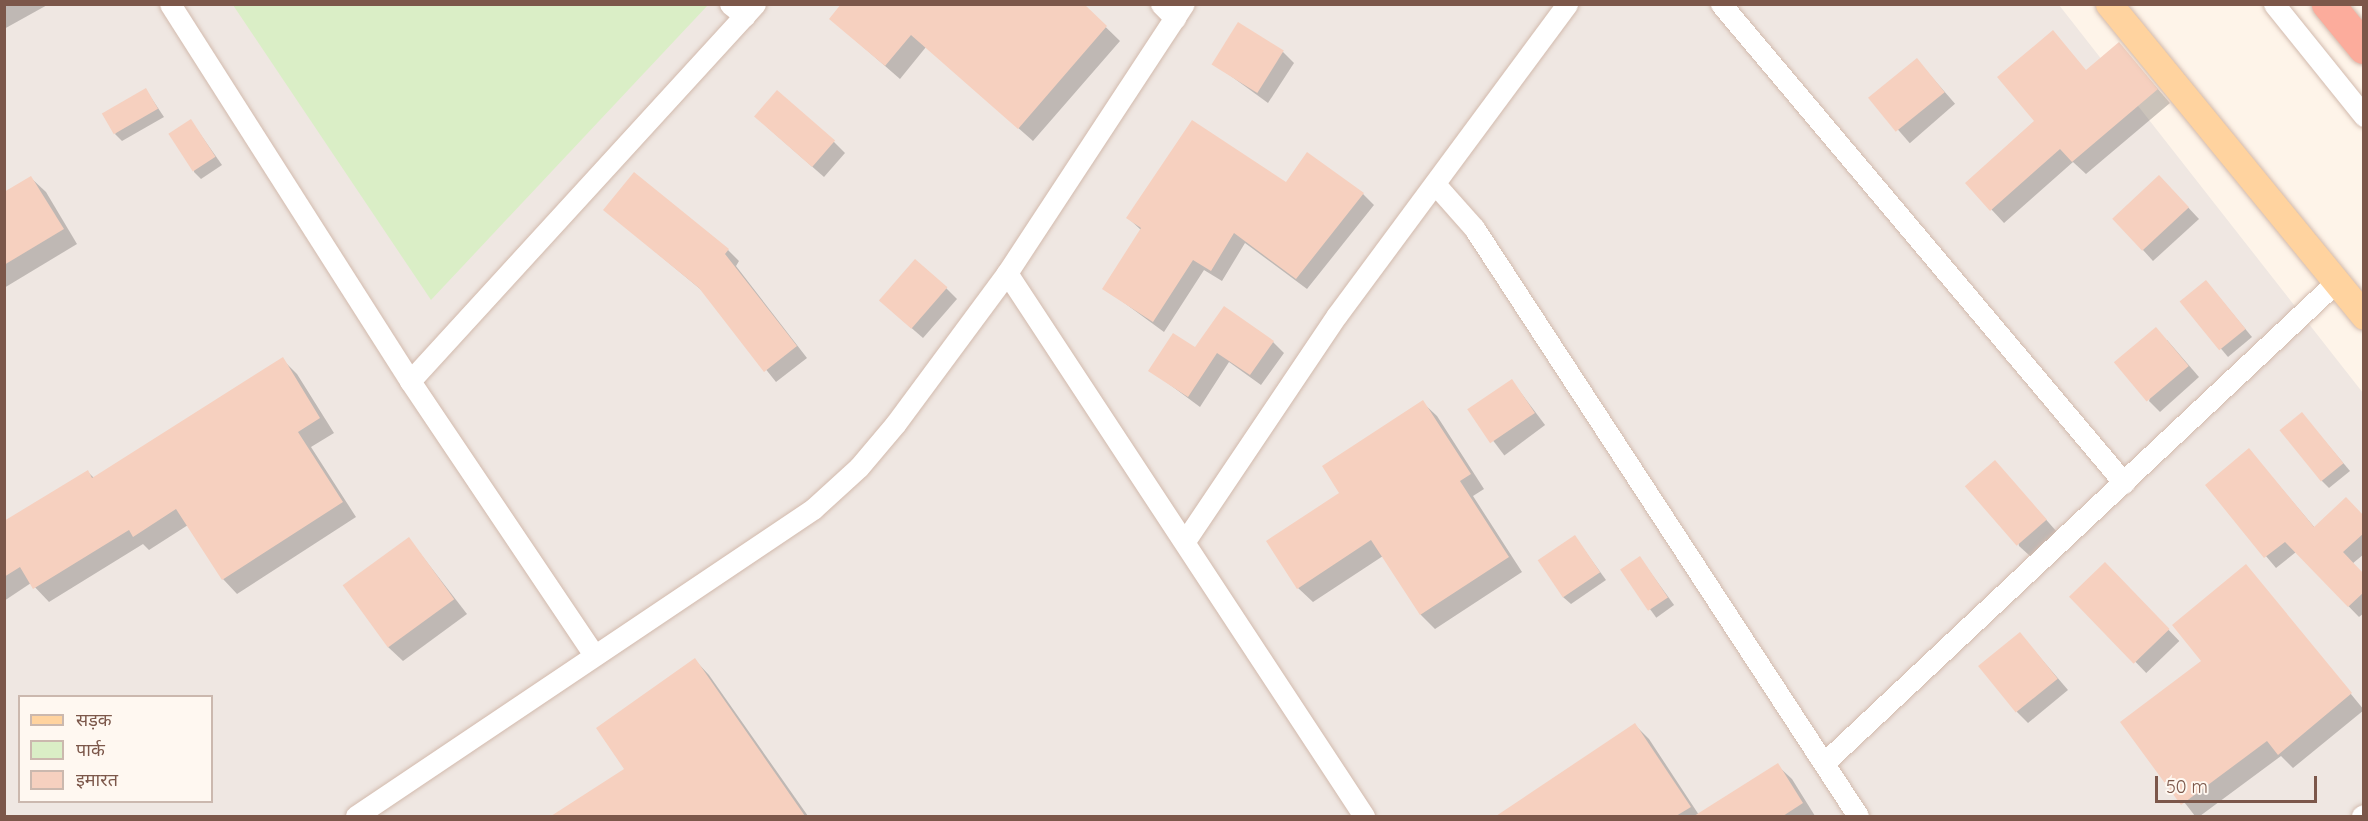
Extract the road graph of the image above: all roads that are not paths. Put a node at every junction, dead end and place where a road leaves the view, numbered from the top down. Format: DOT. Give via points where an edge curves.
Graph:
graph roads {
  1 [pos="170,4"];
  2 [pos="1567,4"];
  3 [pos="1721,4"];
  4 [pos="2109,4"];
  5 [pos="2274,4"];
  6 [pos="2328,4"];
  7 [pos="743,8"];
  8 [pos="1173,9"];
  9 [pos="2364,48"];
  10 [pos="2364,116"];
  11 [pos="1435,184"];
  12 [pos="1006,273"];
  13 [pos="2336,282"];
  14 [pos="2364,316"];
  15 [pos="410,381"];
  16 [pos="2124,483"];
  17 [pos="1185,541"];
  18 [pos="594,654"];
  19 [pos="1824,763"];
  20 [pos="356,816"];
  21 [pos="1364,816"];
  22 [pos="1858,816"];
  1 -- 15 [label="street"];
  2 -- 11 [label="street"];
  3 -- 16 [label="street"];
  4 -- 13 [label="main road"];
  5 -- 10 [label="street"];
  6 -- 9 [label="highway"];
  7 -- 15 [label="street"];
  8 -- 12 [label="street"];
  11 -- 17 [label="street" via="1337,315"];
  11 -- 19 [label="street" via="1474,228"];
  12 -- 17 [label="street"];
  12 -- 18 [label="street" via="859,468 813,509"];
  13 -- 14 [label="main road"];
  13 -- 16 [label="street"];
  15 -- 18 [label="street"];
  16 -- 19 [label="street"];
  17 -- 21 [label="street"];
  18 -- 20 [label="street"];
  19 -- 22 [label="street"];
}
